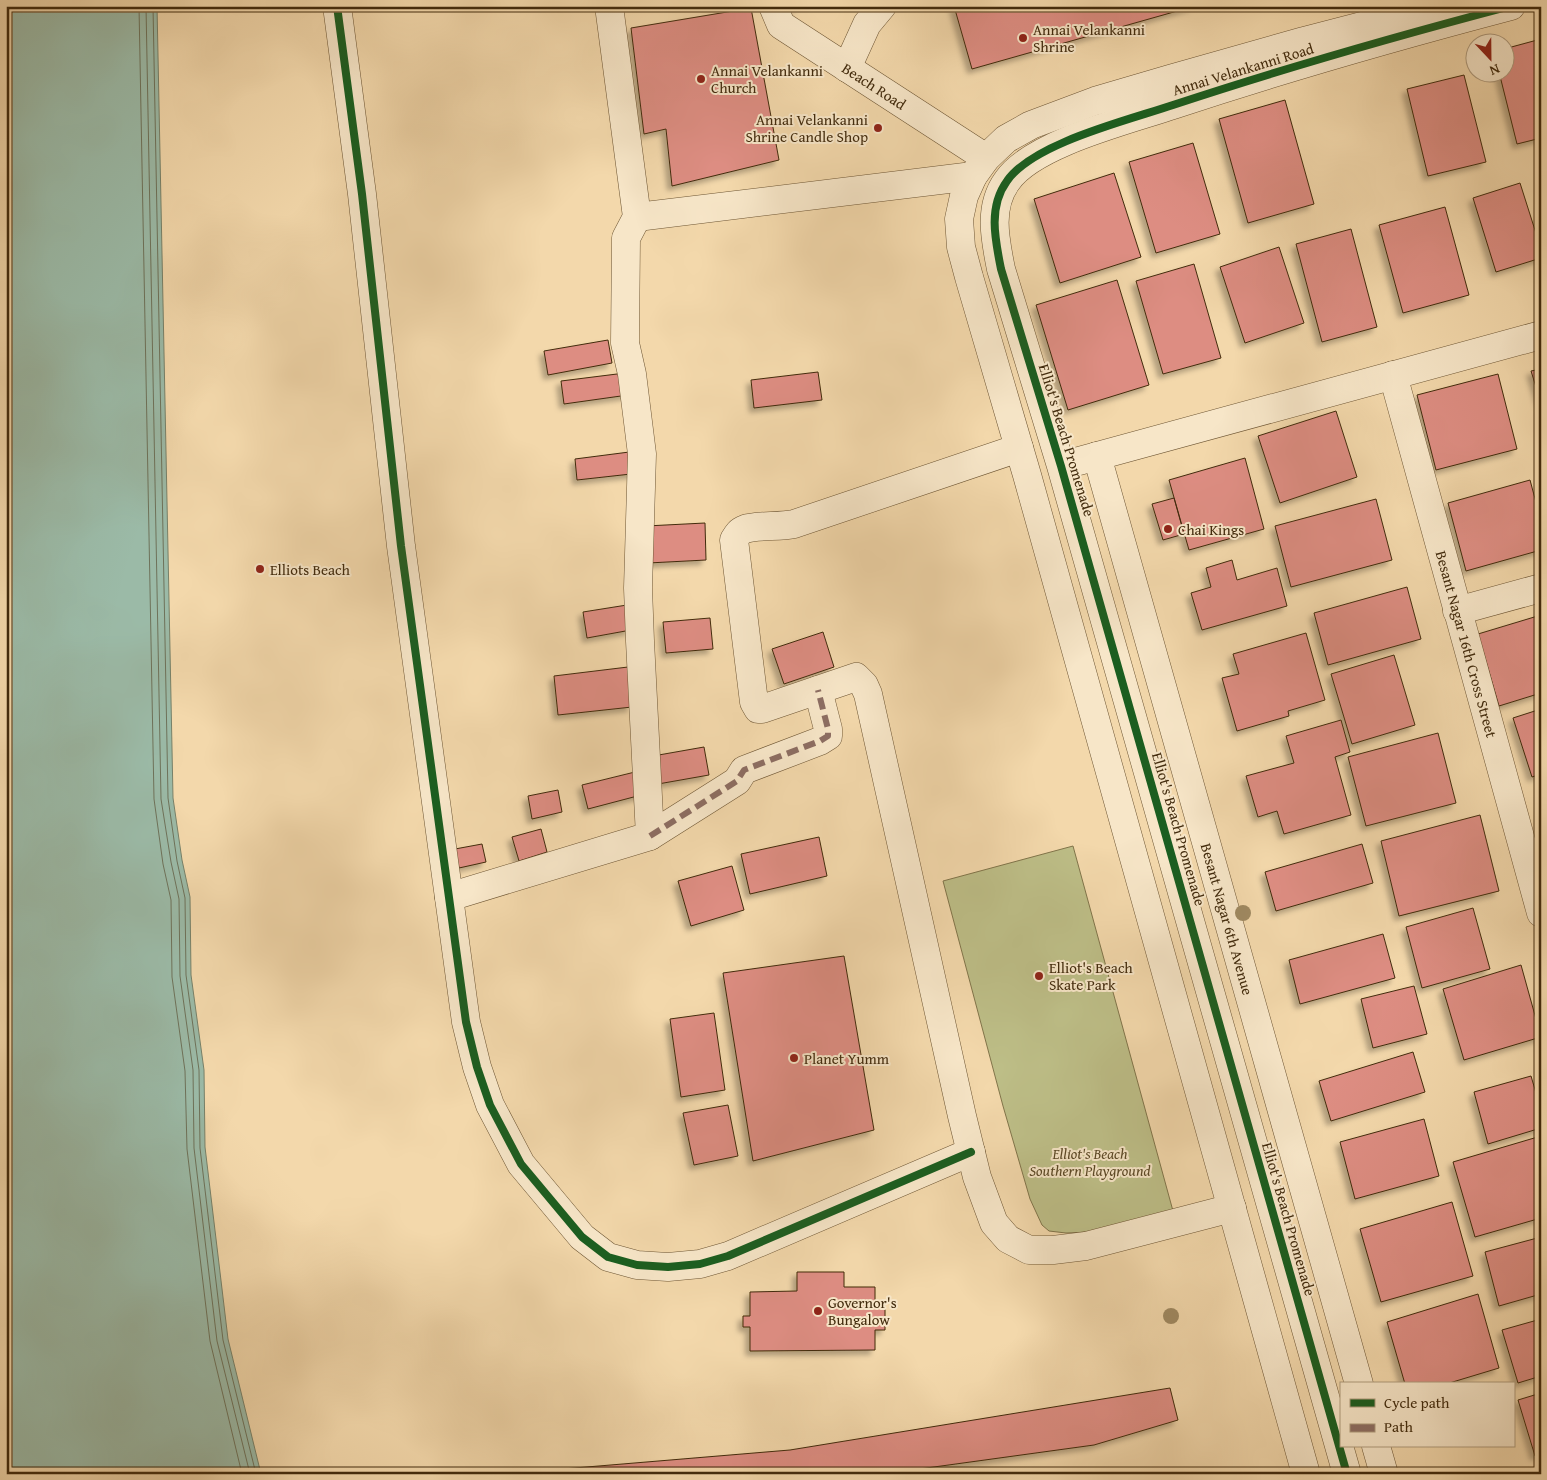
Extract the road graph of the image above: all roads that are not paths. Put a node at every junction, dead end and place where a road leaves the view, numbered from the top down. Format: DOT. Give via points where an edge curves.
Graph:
graph roads {
  1 [pos="338,6"];
  2 [pos="609,6"];
  3 [pos="773,6"];
  4 [pos="882,6"];
  5 [pos="1439,6"];
  6 [pos="1511,6"];
  7 [pos="1279,60"];
  8 [pos="847,68"];
  9 [pos="979,167"];
  10 [pos="1001,192"];
  11 [pos="637,217"];
  12 [pos="1541,335"];
  13 [pos="1393,375"];
  14 [pos="1019,448"];
  15 [pos="1097,456"];
  16 [pos="1061,466"];
  17 [pos="1027,475"];
  18 [pos="1541,588"];
  19 [pos="1457,611"];
  20 [pos="818,690"];
  21 [pos="650,836"];
  22 [pos="448,897"];
  23 [pos="1541,913"];
  24 [pos="971,1152"];
  25 [pos="1232,1208"];
  26 [pos="1358,1382"];
  27 [pos="1377,1448"];
  28 [pos="1306,1474"];
  29 [pos="1347,1474"];
  30 [pos="1384,1474"];
  1 -- 22 [label="street" via="401,546"];
  2 -- 11 [label="street"];
  3 -- 8 [label="street, Beach Road" via="781,25"];
  4 -- 8 [label="street" via="867,24"];
  5 -- 7 [label="street, Annai Velankanni Road"];
  6 -- 7 [label="street, Annai Velankanni Road"];
  7 -- 9 [label="street, Annai Velankanni Road" via="1095,101 1031,124 1006,139"];
  7 -- 10 [label="street, Annai Velankanni Road" via="1075,138 1027,162 1007,180"];
  8 -- 9 [label="street, Beach Road"];
  9 -- 11 [label="street"];
  9 -- 14 [label="street" via="964,196 959,219 961,247"];
  10 -- 16 [label="street, Elliot's Beach Promenade" via="995,209 994,239"];
  11 -- 21 [label="street" via="626,238 625,343 642,454 638,597"];
  12 -- 13 [label="street"];
  13 -- 15 [label="street"];
  13 -- 19 [label="street, Besant Nagar 16th Cross Street"];
  14 -- 17 [label="street"];
  14 -- 20 [label="street" via="794,524 746,528 738,532 734,540 755,706 767,708"];
  15 -- 16 [label="street"];
  15 -- 26 [label="street, Besant Nagar 6th Avenue"];
  16 -- 17 [label="street"];
  16 -- 29 [label="street, Elliot's Beach Promenade"];
  17 -- 25 [label="street"];
  18 -- 19 [label="street"];
  19 -- 23 [label="street, Besant Nagar 16th Cross Street"];
  20 -- 21 [label="street" via="828,736 744,770 737,781"];
  20 -- 24 [label="street" via="856,677 868,694"];
  21 -- 22 [label="street"];
  22 -- 24 [label="street" via="466,1022 490,1105 520,1164 582,1237 608,1257 637,1265 668,1267 700,1264 728,1256"];
  24 -- 25 [label="street" via="994,1223 1008,1239 1029,1250 1086,1246"];
  25 -- 28 [label="street"];
  27 -- 30 [label="street"];
}
